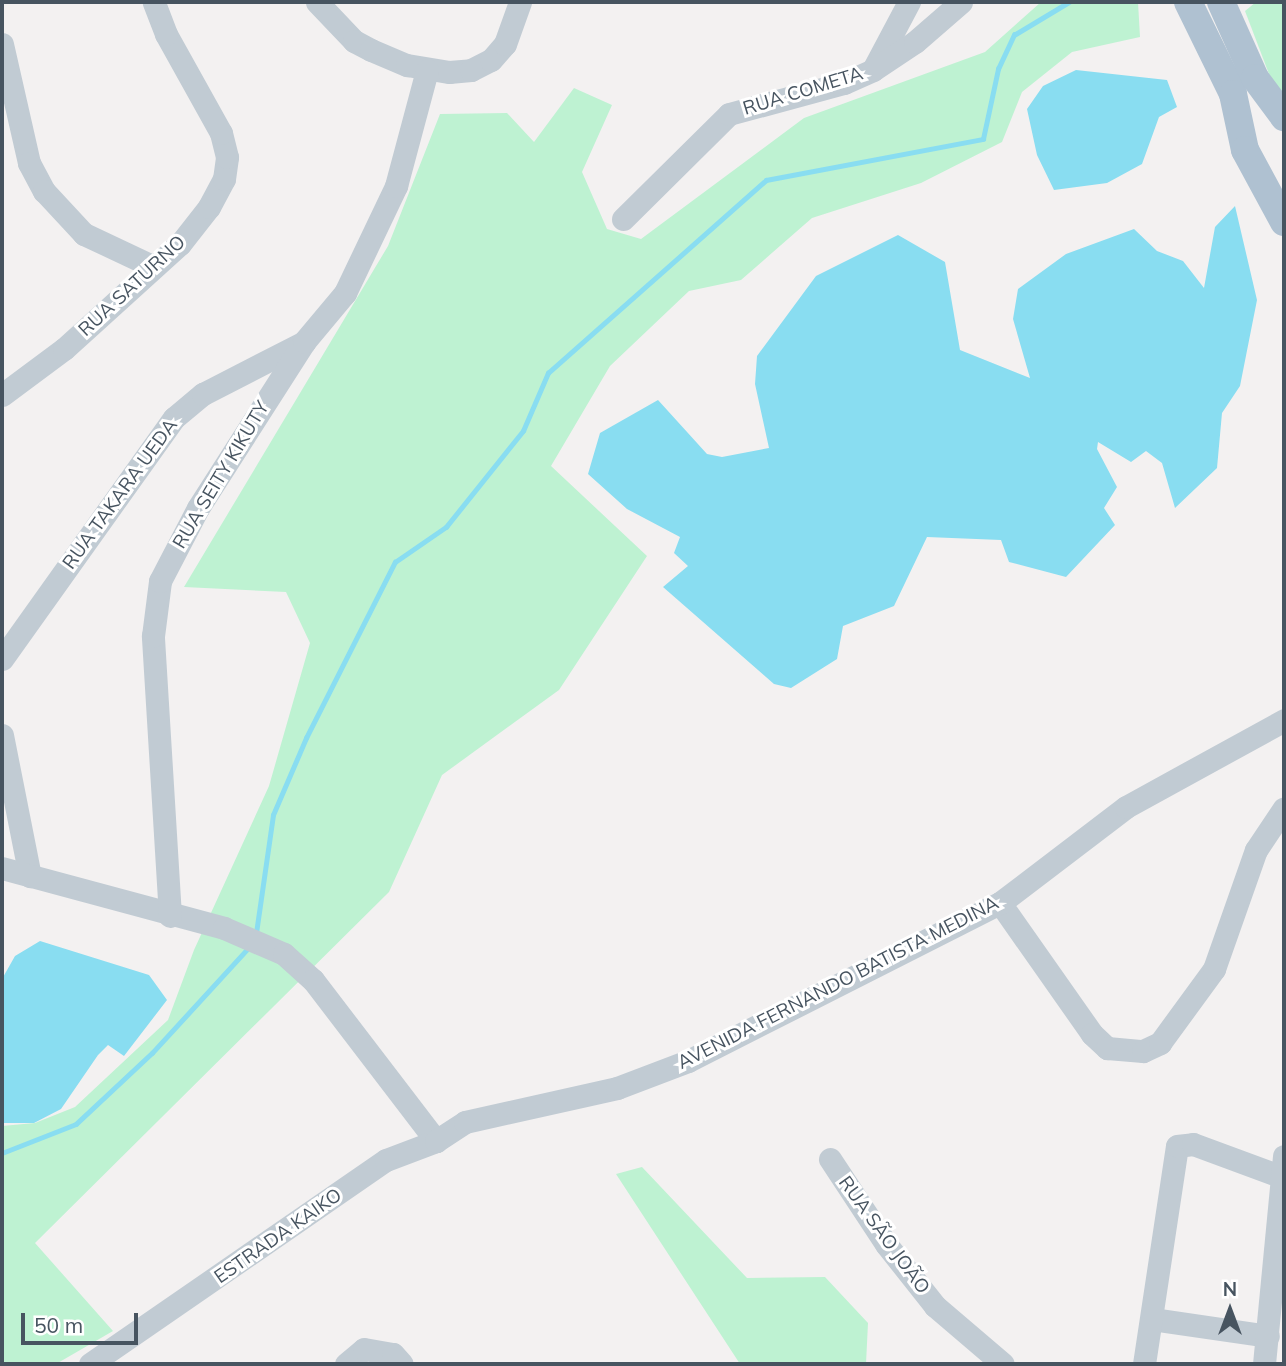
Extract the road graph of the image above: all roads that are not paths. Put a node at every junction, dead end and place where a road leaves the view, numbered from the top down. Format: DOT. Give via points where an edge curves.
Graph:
graph roads {
  1 [pos="154,2"];
  2 [pos="317,2"];
  3 [pos="520,2"];
  4 [pos="909,2"];
  5 [pos="961,2"];
  6 [pos="1188,2"];
  7 [pos="1221,2"];
  8 [pos="2,44"];
  9 [pos="426,70"];
  10 [pos="873,70"];
  11 [pos="1284,119"];
  12 [pos="1245,150"];
  13 [pos="623,219"];
  14 [pos="1284,222"];
  15 [pos="154,267"];
  16 [pos="304,342"];
  17 [pos="2,395"];
  18 [pos="2,659"];
  19 [pos="1284,720"];
  20 [pos="2,735"];
  21 [pos="1284,808"];
  22 [pos="2,868"];
  23 [pos="30,876"];
  24 [pos="1000,903"];
  25 [pos="170,916"];
  26 [pos="436,1140"];
  27 [pos="830,1159"];
  28 [pos="1282,1166"];
  29 [pos="1152,1319"];
  30 [pos="1268,1336"];
  31 [pos="122,1353"];
  32 [pos="90,1364"];
  33 [pos="346,1364"];
  34 [pos="402,1364"];
  35 [pos="1003,1364"];
  36 [pos="1144,1364"];
  37 [pos="1264,1364"];
  1 -- 15 [label="street, RUA SATURNO" via="166,34 216,122 227,157 224,180 209,207"];
  2 -- 9 [label="street" via="354,41"];
  3 -- 9 [label="street" via="505,44 491,60 471,69"];
  4 -- 10 [label="street"];
  5 -- 10 [label="street, RUA COMETA" via="915,42"];
  6 -- 12 [label="main road" via="1233,94"];
  7 -- 11 [label="main road" via="1255,78"];
  8 -- 15 [label="street" via="29,163 44,191 84,234"];
  9 -- 16 [label="street, RUA SEITY KIKUTY" via="396,186 345,293"];
  10 -- 13 [label="street, RUA COMETA" via="845,83 729,114"];
  11 -- 12 [label="main road" via="1270,117 1253,124"];
  12 -- 14 [label="main road"];
  15 -- 17 [label="street, RUA SATURNO" via="64,348"];
  16 -- 18 [label="street, RUA TAKARA UEDA" via="242,371 174,418"];
  16 -- 25 [label="street, RUA SEITY KIKUTY" via="198,508 160,581 153,608"];
  19 -- 24 [label="street, AVENIDA FERNANDO BATISTA MEDINA" via="1126,807"];
  20 -- 23 [label="street"];
  21 -- 24 [label="street" via="1256,850 1214,970 1168,1033 1143,1051 1107,1048 1092,1034"];
  22 -- 23 [label="street"];
  23 -- 25 [label="street"];
  24 -- 26 [label="street, AVENIDA FERNANDO BATISTA MEDINA" via="688,1061 617,1088 466,1122"];
  25 -- 26 [label="street" via="246,934 295,962"];
  26 -- 31 [label="street, ESTRADA KAIKO" via="386,1160"];
  27 -- 35 [label="street, RUA SÃO JOÃO" via="886,1244 935,1306"];
  28 -- 29 [label="street" via="1193,1144 1177,1146"];
  28 -- 30 [label="street"];
  29 -- 30 [label="street"];
  29 -- 36 [label="street"];
  30 -- 37 [label="street"];
  31 -- 32 [label="street, ESTRADA KAIKO"];
  33 -- 34 [label="street" via="364,1349 393,1354"];
}
